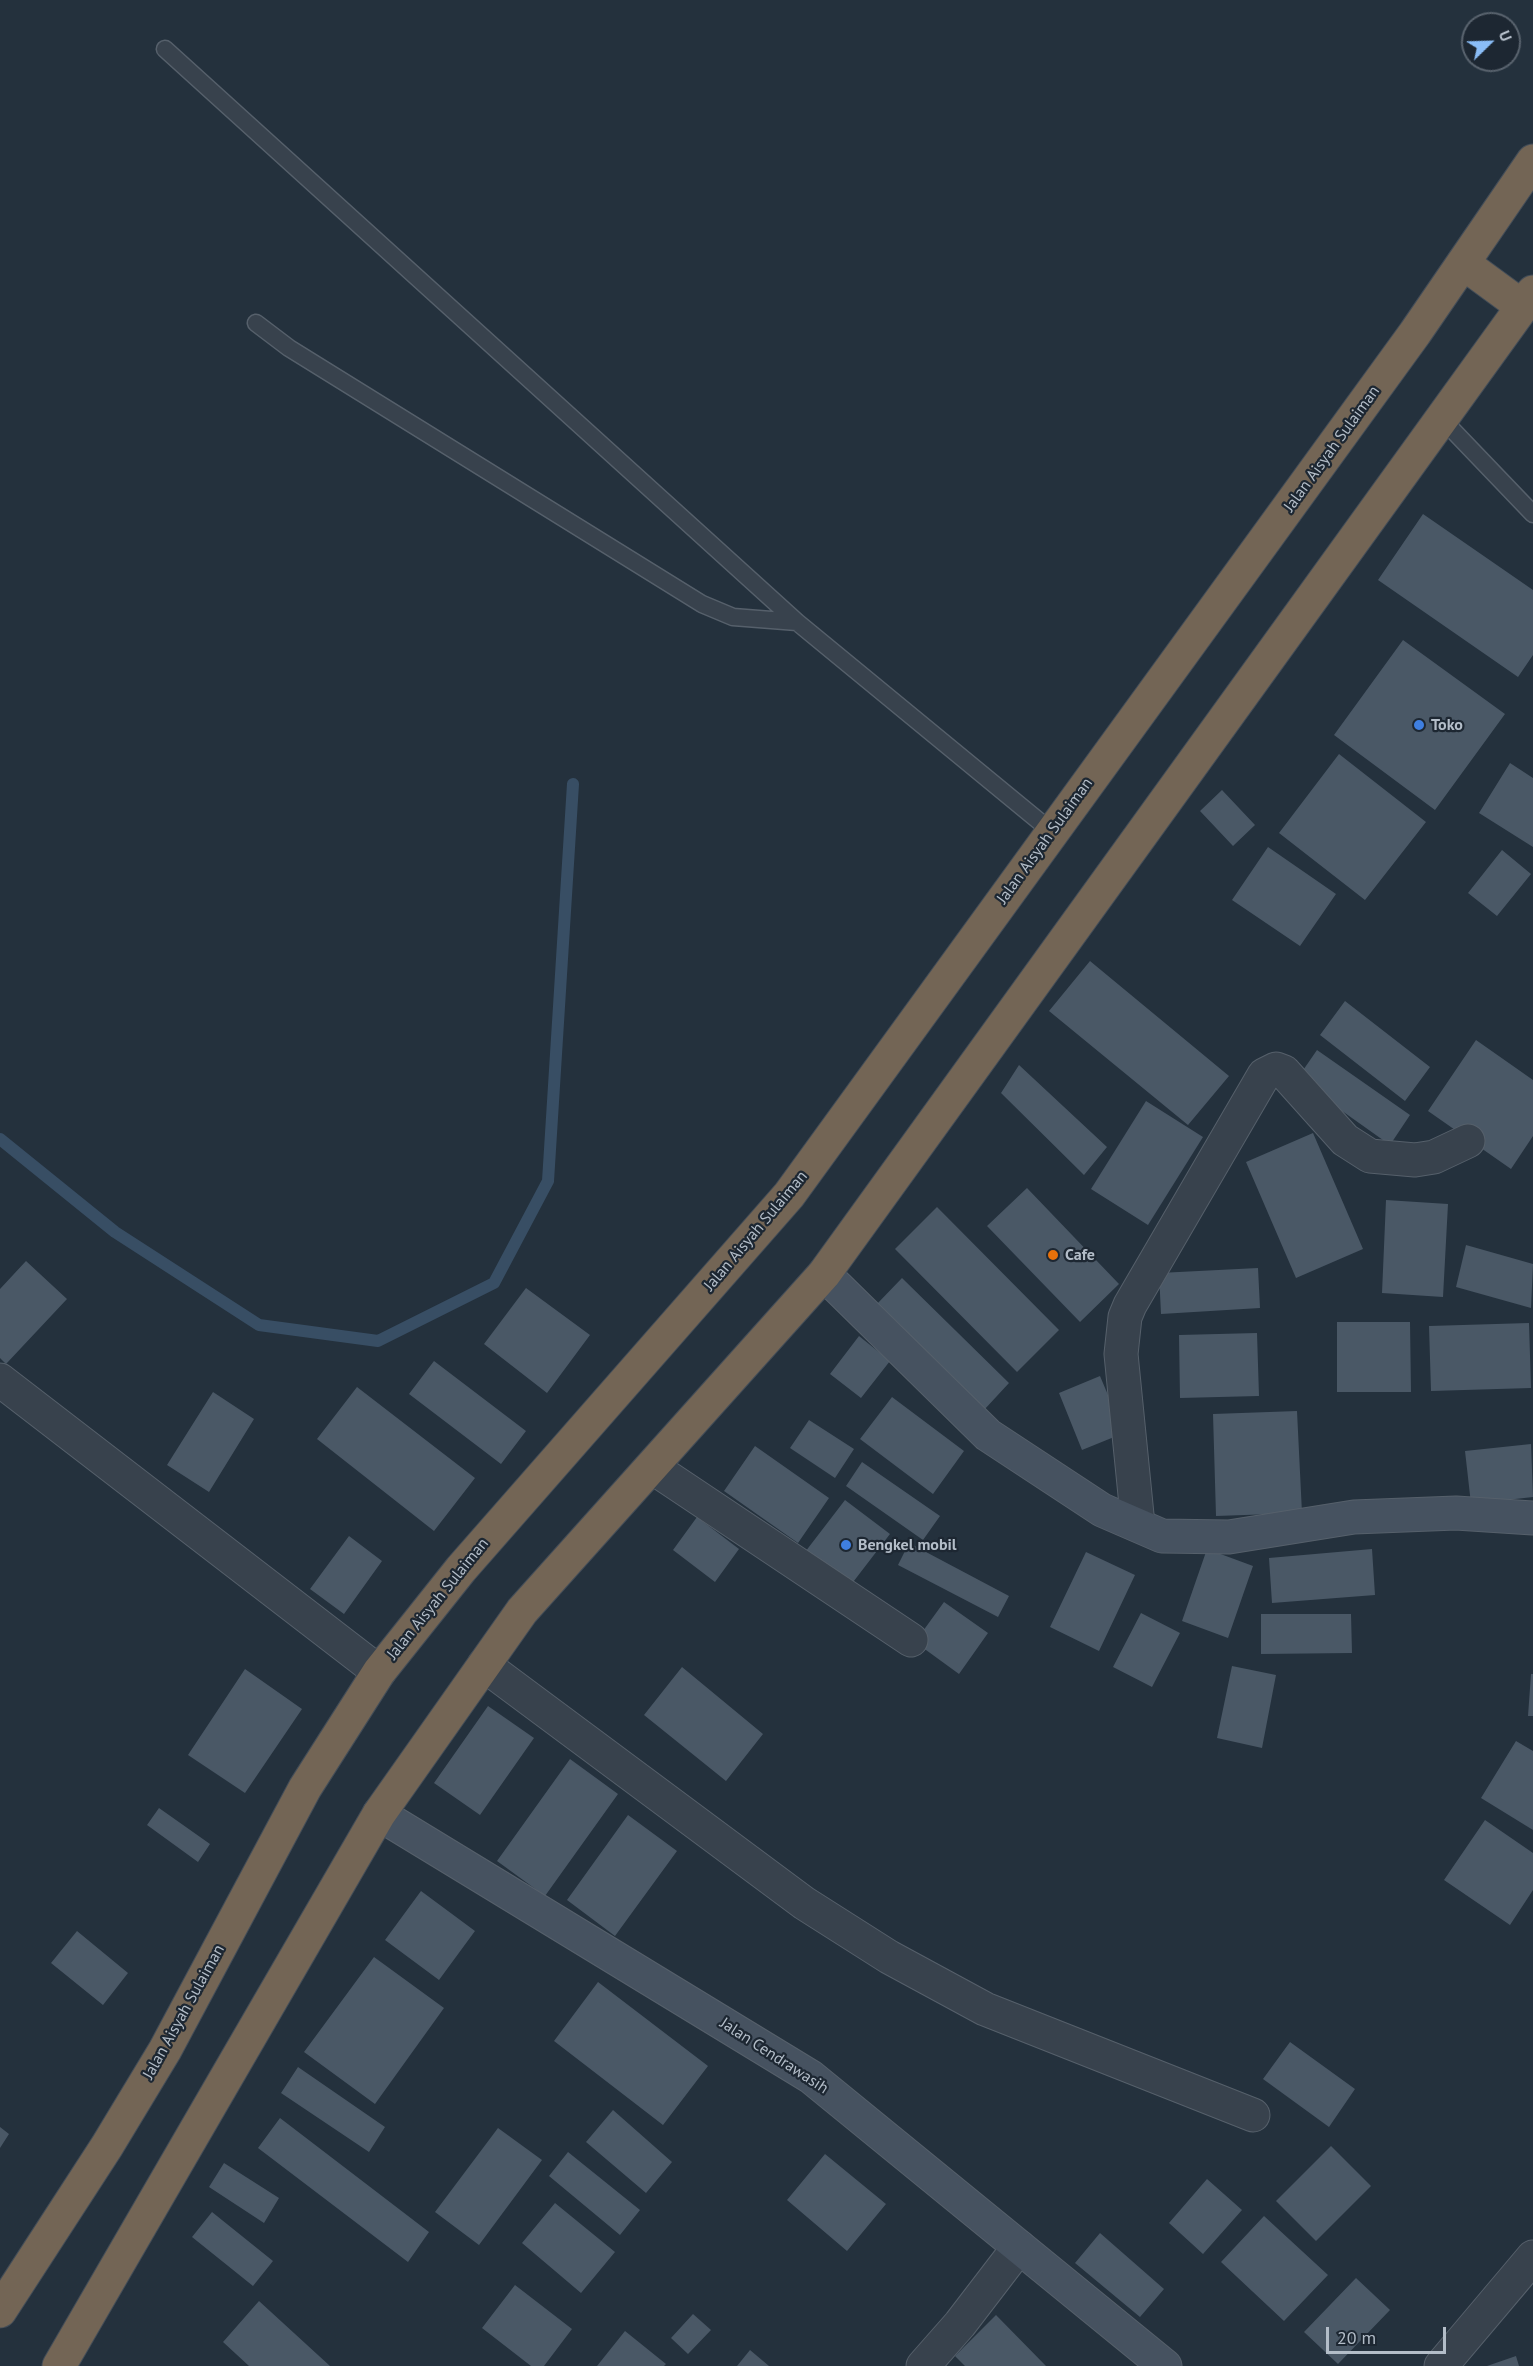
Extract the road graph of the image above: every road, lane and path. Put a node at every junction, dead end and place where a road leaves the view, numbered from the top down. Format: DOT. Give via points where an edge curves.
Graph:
graph roads {
  1 [pos="165,49"];
  2 [pos="1533,161"];
  3 [pos="1463,263"];
  4 [pos="1528,299"];
  5 [pos="256,323"];
  6 [pos="1442,419"];
  7 [pos="1533,514"];
  8 [pos="798,622"];
  9 [pos="1051,831"];
  10 [pos="1468,1142"];
  11 [pos="824,1274"];
  12 [pos="0,1380"];
  13 [pos="652,1467"];
  14 [pos="1533,1518"];
  15 [pos="1138,1525"];
  16 [pos="911,1640"];
  17 [pos="484,1665"];
  18 [pos="379,1672"];
  19 [pos="379,1814"];
  20 [pos="1253,2115"];
  21 [pos="1019,2247"];
  22 [pos="1533,2257"];
  23 [pos="0,2311"];
  24 [pos="59,2366"];
  25 [pos="923,2366"];
  26 [pos="1165,2366"];
  27 [pos="1441,2366"];
  1 -- 8 [label="lane"];
  2 -- 3 [label="highway, Jalan Aisyah Sulaiman"];
  3 -- 4 [label="highway"];
  3 -- 9 [label="highway, Jalan Aisyah Sulaiman" via="1271,533"];
  4 -- 6 [label="highway"];
  5 -- 8 [label="lane" via="289,348 702,604 733,617"];
  6 -- 7 [label="lane"];
  6 -- 11 [label="highway"];
  8 -- 9 [label="lane"];
  9 -- 18 [label="highway, Jalan Aisyah Sulaiman" via="789,1195 461,1569"];
  10 -- 15 [label="street" via="1434,1157 1415,1160 1370,1156 1345,1140 1284,1072 1276,1069 1264,1075 1125,1317 1121,1354"];
  11 -- 13 [label="highway"];
  11 -- 15 [label="street" via="988,1435 1102,1510"];
  12 -- 18 [label="street"];
  13 -- 16 [label="street"];
  13 -- 17 [label="highway" via="522,1611"];
  14 -- 15 [label="street" via="1456,1513 1354,1517 1212,1539 1162,1536"];
  17 -- 19 [label="highway"];
  17 -- 20 [label="street" via="804,1903 890,1958 985,2009"];
  18 -- 23 [label="highway, Jalan Aisyah Sulaiman" via="305,1788 165,2050"];
  19 -- 21 [label="street, Jalan Cendrawasih" via="811,2077"];
  19 -- 24 [label="highway"];
  21 -- 25 [label="street"];
  21 -- 26 [label="street, Jalan Cendrawasih"];
  22 -- 27 [label="street"];
}
